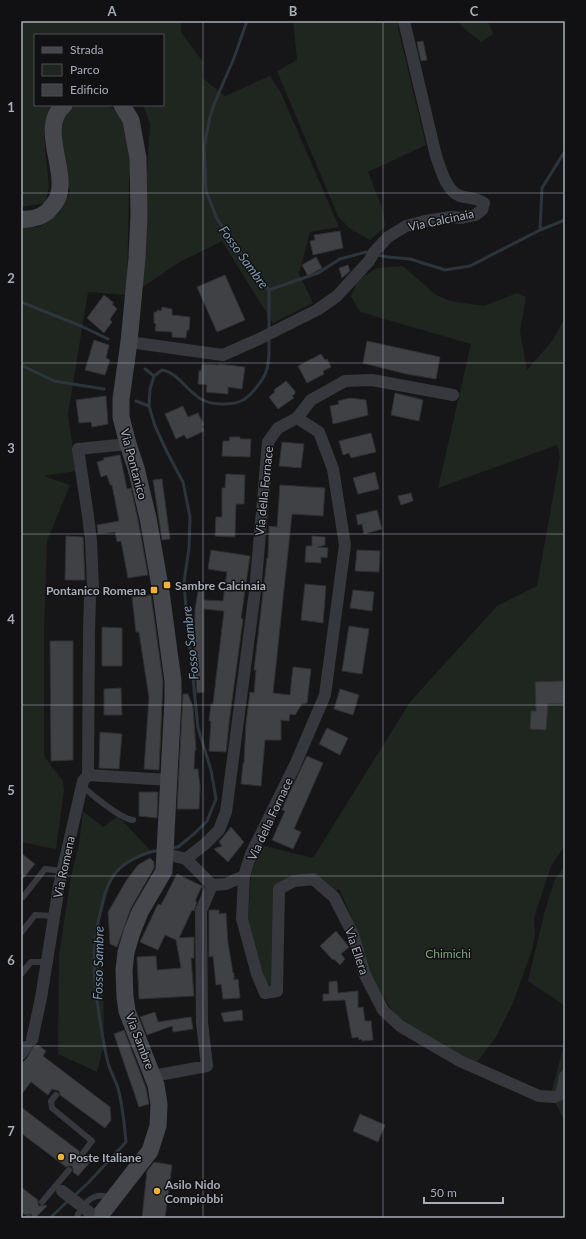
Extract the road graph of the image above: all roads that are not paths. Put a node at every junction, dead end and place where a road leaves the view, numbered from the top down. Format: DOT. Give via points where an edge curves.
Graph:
graph roads {
  1 [pos="404,21"];
  2 [pos="63,106"];
  3 [pos="123,106"];
  4 [pos="21,219"];
  5 [pos="129,342"];
  6 [pos="453,395"];
  7 [pos="297,418"];
  8 [pos="128,444"];
  9 [pos="88,775"];
  10 [pos="169,780"];
  11 [pos="82,786"];
  12 [pos="133,820"];
  13 [pos="167,824"];
  14 [pos="166,853"];
  15 [pos="186,859"];
  16 [pos="62,871"];
  17 [pos="244,876"];
  18 [pos="212,885"];
  19 [pos="23,897"];
  20 [pos="54,916"];
  21 [pos="21,934"];
  22 [pos="46,962"];
  23 [pos="21,974"];
  24 [pos="26,1047"];
  25 [pos="153,1076"];
  26 [pos="565,1076"];
  27 [pos="56,1095"];
  28 [pos="83,1153"];
  29 [pos="69,1170"];
  30 [pos="59,1188"];
  31 [pos="42,1202"];
  32 [pos="95,1212"];
  1 -- 5 [label="street, Via Calcinaia" via="436,156 444,176 451,189 459,196 477,198 484,203 482,210 461,218 451,217 406,226 388,236 337,296 317,310 223,355"];
  2 -- 4 [label="street" via="54,123 54,145 60,186 58,198 41,216 28,220"];
  3 -- 5 [label="street, Via Pontanico" via="131,120 138,166 138,229"];
  5 -- 8 [label="street, Via Pontanico" via="121,399 121,417"];
  6 -- 7 [label="street" via="372,380 345,381 310,400"];
  7 -- 15 [label="street, Via della Fornace" via="278,428 268,442 255,591 226,812 219,830"];
  7 -- 17 [label="street, Via della Fornace" via="319,432 334,470 345,545 325,695 295,765 251,854"];
  8 -- 9 [label="street" via="78,449 92,554"];
  8 -- 10 [label="street, Via Pontanico" via="148,518 173,681"];
  9 -- 10 [label="street"];
  9 -- 11 [label="street, Via Romena"];
  10 -- 13 [label="street, Via Pontanico"];
  11 -- 12 [label="lane" via="111,809 128,820"];
  11 -- 16 [label="street, Via Romena"];
  13 -- 14 [label="street, Via Sambre"];
  14 -- 15 [label="street"];
  14 -- 25 [label="street, Via Sambre" via="164,871 140,912 132,932 124,970 127,1011"];
  15 -- 18 [label="street"];
  16 -- 19 [label="lane" via="45,869"];
  16 -- 20 [label="street, Via Romena"];
  17 -- 18 [label="street, Via della Fornace" via="226,884"];
  17 -- 26 [label="street, Via Ellera" via="242,919 257,974 265,993 277,991 279,889 294,881 313,879 334,897 353,934 365,975 383,1010 400,1026 460,1061 539,1096 559,1095"];
  18 -- 25 [label="street" via="202,911 203,1027 208,1066"];
  20 -- 21 [label="lane" via="35,915"];
  20 -- 22 [label="street, Via Romena"];
  22 -- 23 [label="lane" via="30,962"];
  22 -- 24 [label="street, Via Romena" via="41,998"];
  25 -- 32 [label="street, Via Sambre" via="159,1104 158,1126 150,1151"];
  27 -- 28 [label="lane" via="51,1101 52,1108 92,1141"];
  29 -- 30 [label="lane"];
  30 -- 31 [label="lane"];
  30 -- 32 [label="street, bridge"];
}
